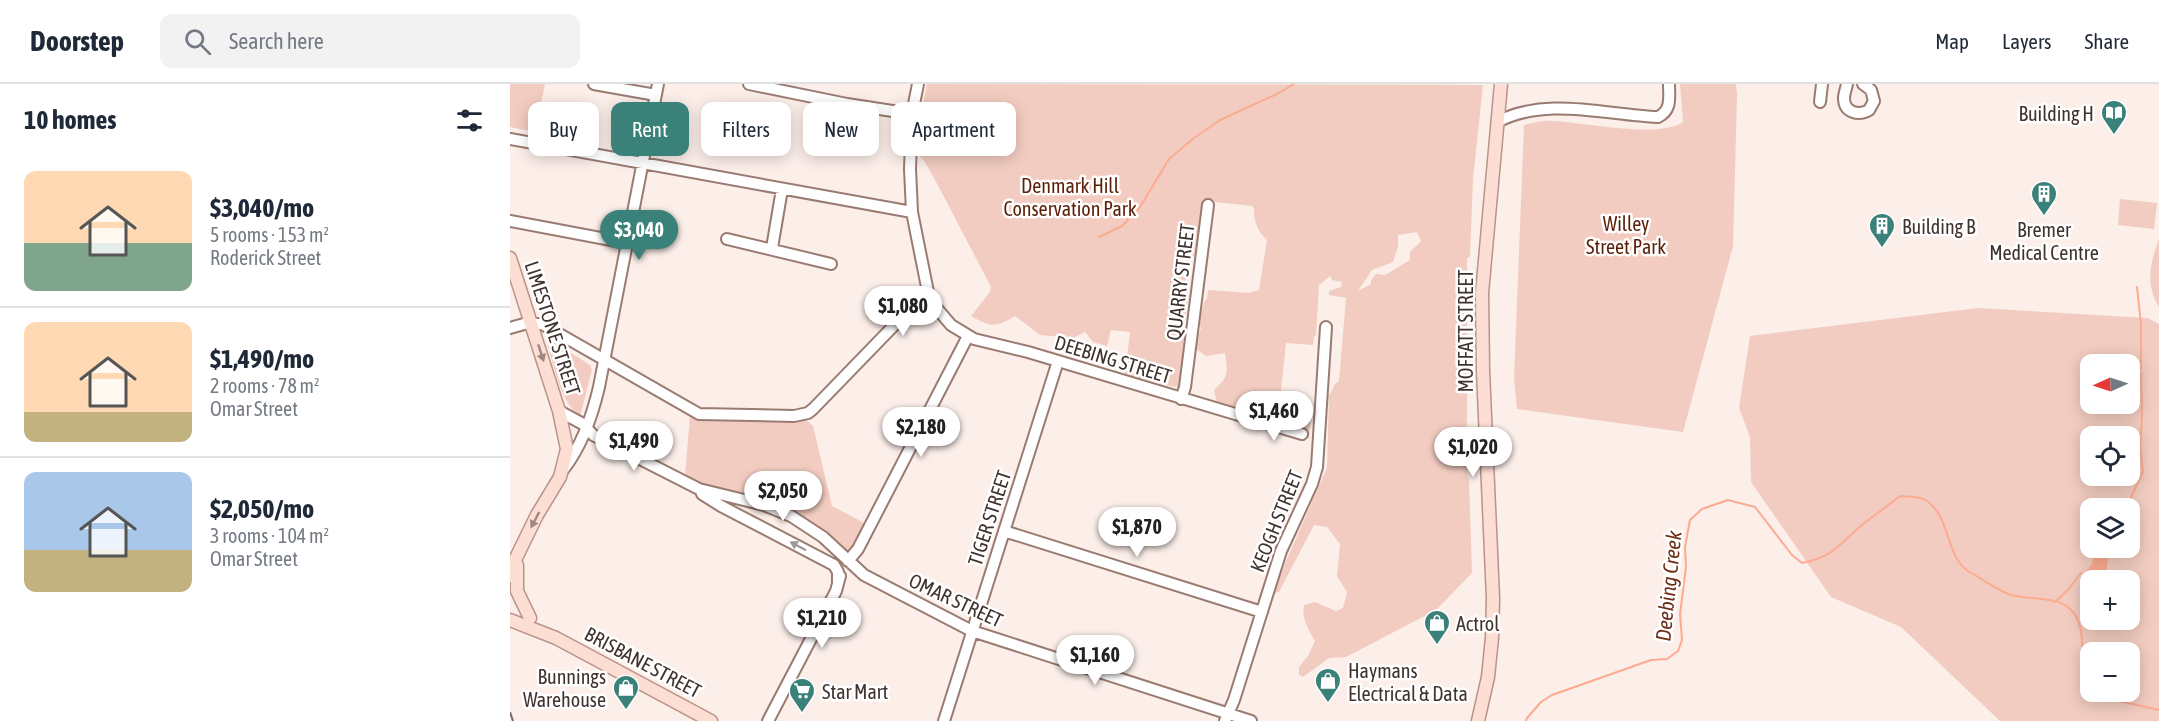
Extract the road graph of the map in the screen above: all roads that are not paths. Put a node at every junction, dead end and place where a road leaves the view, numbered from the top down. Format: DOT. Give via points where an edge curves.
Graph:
graph roads {
  1 [pos="594,84"];
  2 [pos="749,84"];
  3 [pos="918,84"];
  4 [pos="1501,84"];
  5 [pos="1669,84"];
  6 [pos="1822,84"];
  7 [pos="1866,85"];
  8 [pos="1850,86"];
  9 [pos="657,90"];
  10 [pos="914,102"];
  11 [pos="1820,102"];
  12 [pos="891,111"];
  13 [pos="1497,122"];
  14 [pos="510,139"];
  15 [pos="912,156"];
  16 [pos="642,163"];
  17 [pos="782,189"];
  18 [pos="1208,205"];
  19 [pos="912,212"];
  20 [pos="510,221"];
  21 [pos="727,239"];
  22 [pos="627,243"];
  23 [pos="772,249"];
  24 [pos="510,258"];
  25 [pos="831,264"];
  26 [pos="929,296"];
  27 [pos="531,323"];
  28 [pos="1326,327"];
  29 [pos="510,328"];
  30 [pos="968,336"];
  31 [pos="605,360"];
  32 [pos="1058,361"];
  33 [pos="1181,399"];
  34 [pos="559,411"];
  35 [pos="587,429"];
  36 [pos="1302,434"];
  37 [pos="562,471"];
  38 [pos="687,484"];
  39 [pos="1004,531"];
  40 [pos="514,556"];
  41 [pos="849,563"];
  42 [pos="510,576"];
  43 [pos="837,586"];
  44 [pos="510,601"];
  45 [pos="510,612"];
  46 [pos="1262,612"];
  47 [pos="530,618"];
  48 [pos="510,620"];
  49 [pos="972,631"];
  50 [pos="551,637"];
  51 [pos="1227,717"];
  52 [pos="711,721"];
  53 [pos="768,721"];
  54 [pos="945,721"];
  55 [pos="1251,721"];
  56 [pos="1478,721"];
  1 -- 9 [label="street"];
  2 -- 12 [label="street"];
  3 -- 10 [label="street"];
  4 -- 13 [label="main road, MOFFATT STREET"];
  5 -- 13 [label="street" via="1668,107 1658,117 1546,108"];
  6 -- 11 [label="street"];
  7 -- 8 [label="street" via="1874,94 1874,101 1862,114 1852,112 1846,105 1844,98"];
  9 -- 16 [label="street"];
  13 -- 56 [label="main road, MOFFATT STREET" via="1483,264 1481,332 1492,638"];
  14 -- 16 [label="street"];
  15 -- 19 [label="street"];
  16 -- 17 [label="street"];
  16 -- 22 [label="street"];
  17 -- 19 [label="street"];
  17 -- 23 [label="street"];
  18 -- 33 [label="street, QUARRY STREET"];
  19 -- 26 [label="street"];
  20 -- 22 [label="street"];
  21 -- 23 [label="street"];
  22 -- 31 [label="street"];
  23 -- 25 [label="street"];
  24 -- 27 [label="main road, LIMESTONE STREET"];
  26 -- 30 [label="street, DEEBING STREET" via="951,325"];
  26 -- 31 [label="street" via="909,310 813,409 801,415 699,414"];
  27 -- 29 [label="street"];
  27 -- 31 [label="street" via="542,324"];
  27 -- 34 [label="main road, LIMESTONE STREET, one-way"];
  28 -- 46 [label="street, KEOGH STREET" via="1317,467 1281,551"];
  30 -- 32 [label="street, DEEBING STREET"];
  30 -- 41 [label="street"];
  31 -- 35 [label="street"];
  32 -- 33 [label="street, DEEBING STREET"];
  32 -- 39 [label="street, TIGER STREET"];
  33 -- 36 [label="street, DEEBING STREET"];
  34 -- 35 [label="street, OMAR STREET"];
  34 -- 37 [label="main road, LIMESTONE STREET" via="567,446"];
  35 -- 37 [label="street"];
  35 -- 38 [label="street, OMAR STREET"];
  37 -- 40 [label="main road, LIMESTONE STREET, one-way"];
  38 -- 41 [label="street, OMAR STREET" via="786,513 816,532"];
  43 -- 38 [label="street, OMAR STREET, one-way" via="834,565"];
  39 -- 46 [label="street"];
  39 -- 49 [label="street, TIGER STREET"];
  40 -- 42 [label="main road, LIMESTONE STREET"];
  40 -- 47 [label="main road" via="517,591"];
  41 -- 43 [label="street"];
  41 -- 49 [label="street, OMAR STREET" via="866,576"];
  43 -- 53 [label="street"];
  44 -- 47 [label="main road, BRISBANE STREET"];
  45 -- 50 [label="main road, BRISBANE STREET"];
  46 -- 51 [label="street, KEOGH STREET"];
  47 -- 50 [label="main road, BRISBANE STREET"];
  48 -- 50 [label="main road, BRISBANE STREET"];
  49 -- 51 [label="street, OMAR STREET"];
  49 -- 54 [label="street, TIGER STREET"];
  50 -- 52 [label="main road, BRISBANE STREET"];
  51 -- 55 [label="street, OMAR STREET"];
}
